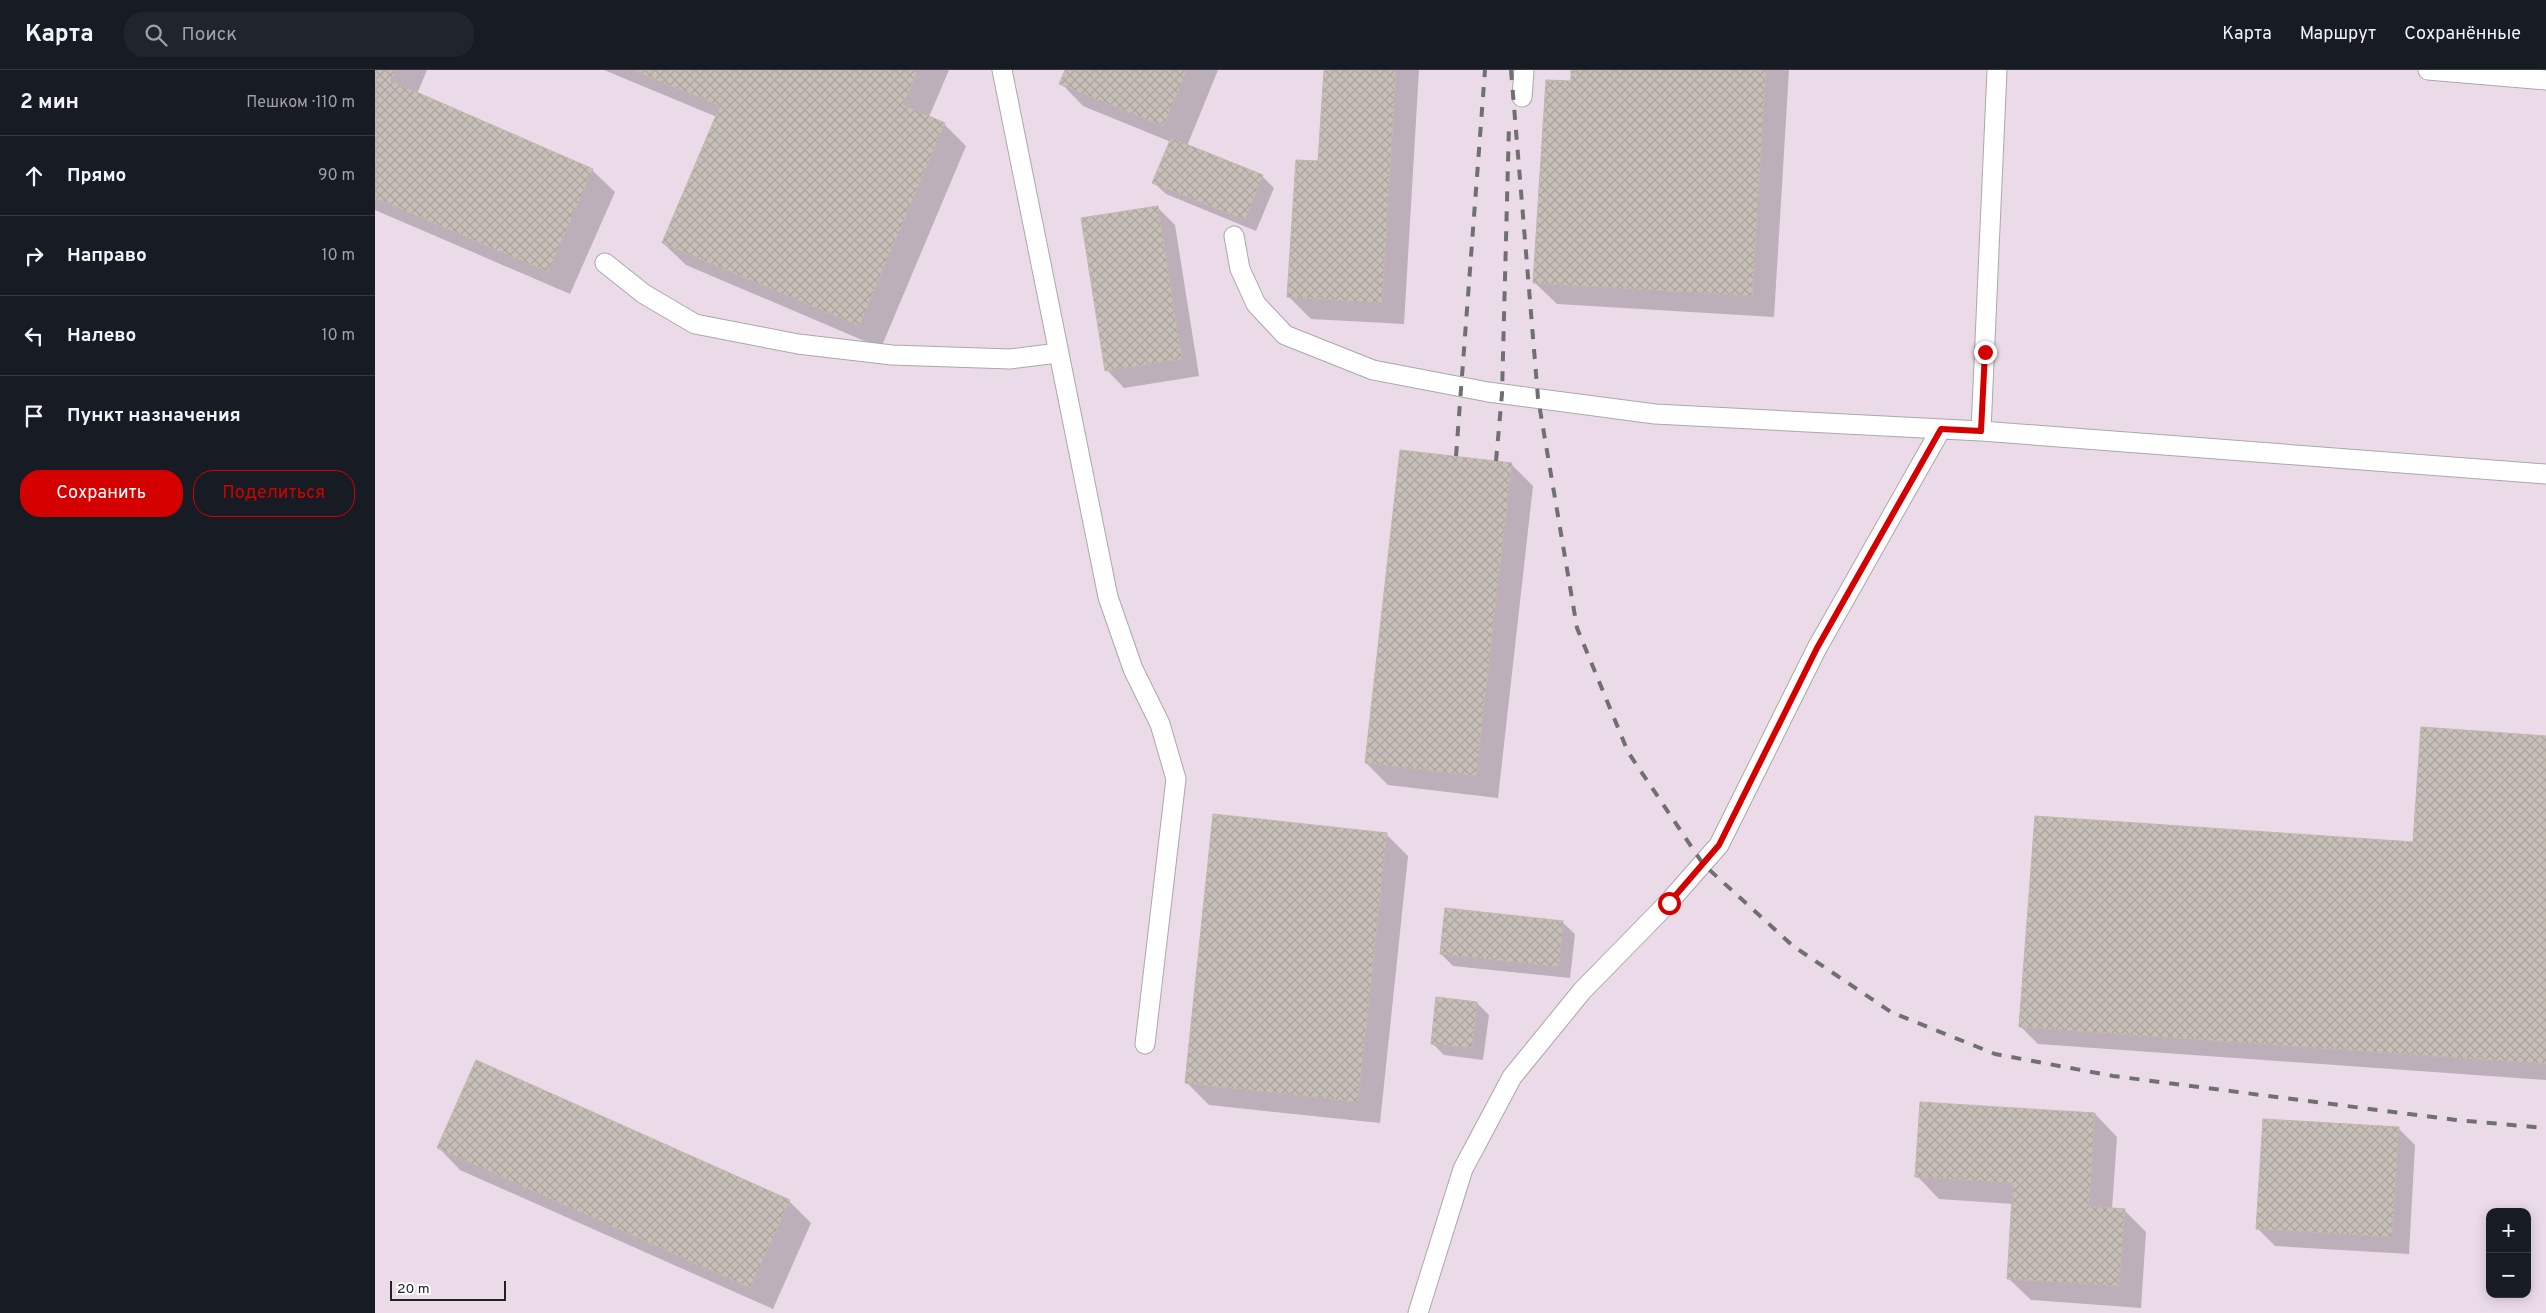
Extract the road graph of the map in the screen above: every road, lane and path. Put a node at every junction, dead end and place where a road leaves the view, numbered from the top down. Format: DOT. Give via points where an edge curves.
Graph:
graph roads {
  1 [pos="1001,70"];
  2 [pos="1524,70"];
  3 [pos="1997,70"];
  4 [pos="2428,70"];
  5 [pos="2546,80"];
  6 [pos="1522,97"];
  7 [pos="1234,236"];
  8 [pos="605,263"];
  9 [pos="1058,353"];
  10 [pos="1941,429"];
  11 [pos="1981,431"];
  12 [pos="2546,474"];
  13 [pos="1145,1044"];
  14 [pos="1418,1313"];
  1 -- 9 [label="lane"];
  2 -- 6 [label="lane"];
  3 -- 11 [label="lane"];
  4 -- 5 [label="lane"];
  7 -- 10 [label="lane" via="1240,269 1256,304 1285,335 1373,370 1488,392 1655,414"];
  8 -- 9 [label="lane" via="644,294 695,324 798,344 892,355 1010,359"];
  9 -- 13 [label="lane" via="1108,597 1133,669 1161,724 1176,779"];
  10 -- 11 [label="lane"];
  10 -- 14 [label="lane" via="1817,648 1719,845 1669,903 1582,991 1512,1077 1463,1169"];
  11 -- 12 [label="lane"];
}
